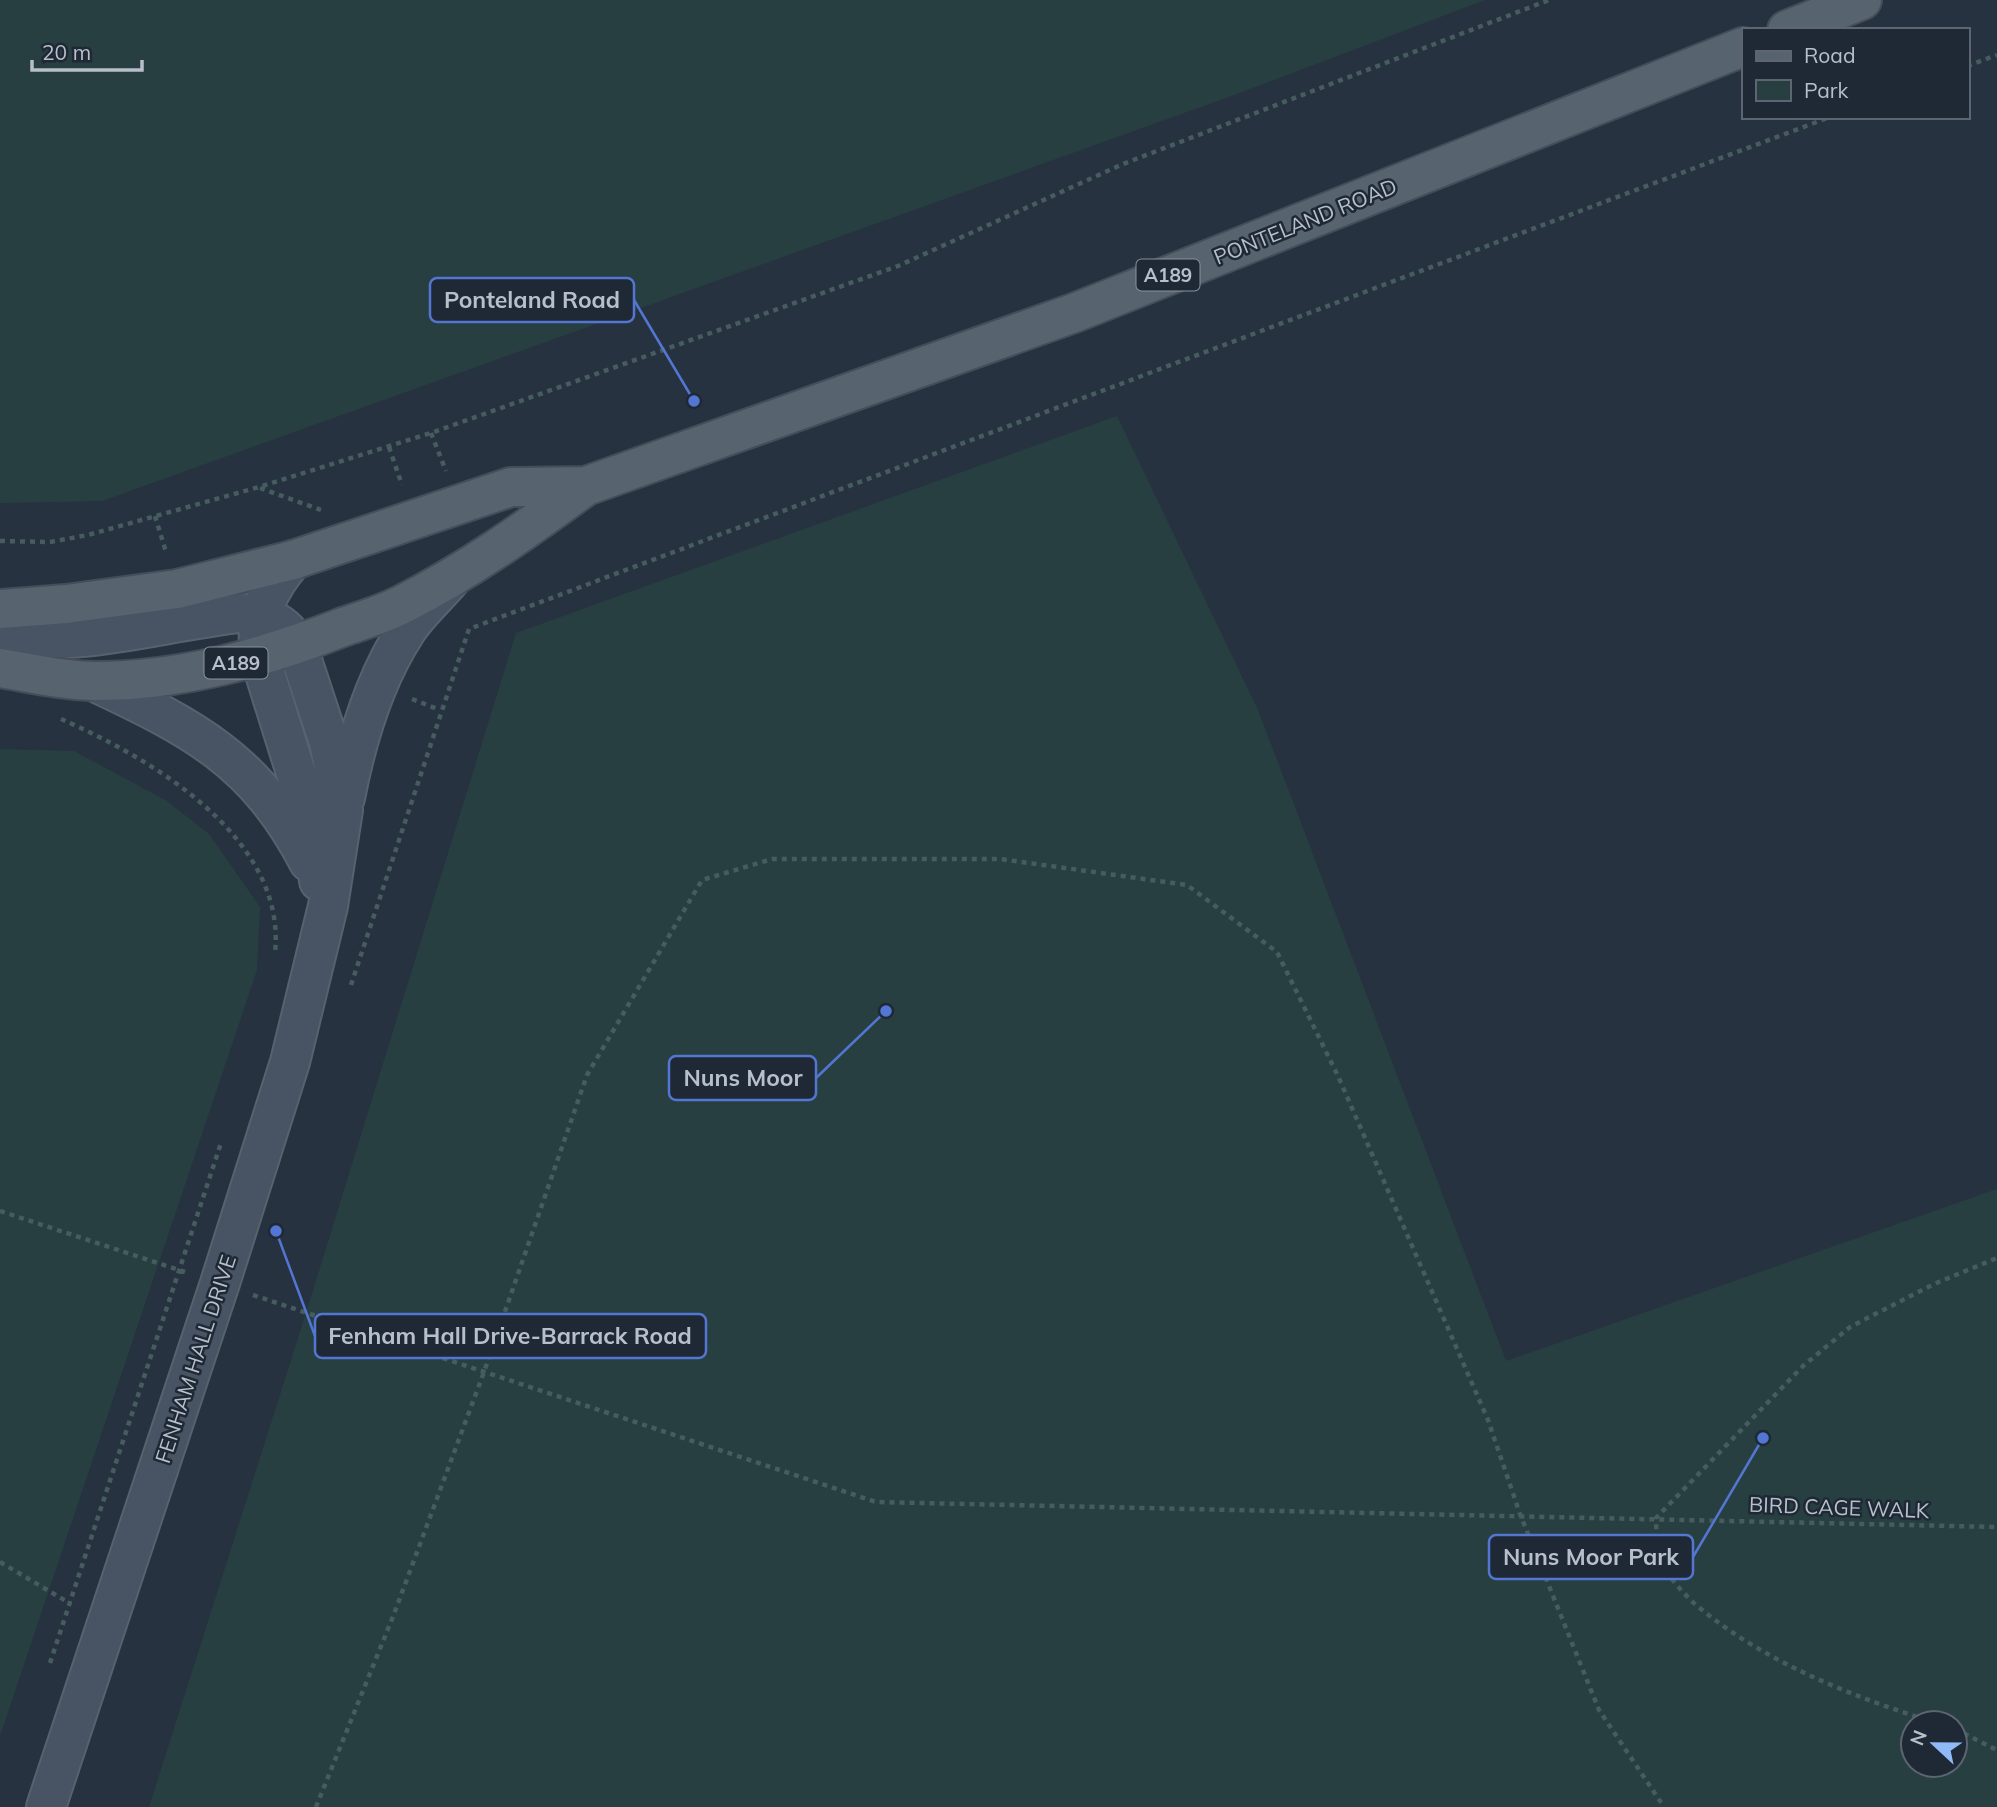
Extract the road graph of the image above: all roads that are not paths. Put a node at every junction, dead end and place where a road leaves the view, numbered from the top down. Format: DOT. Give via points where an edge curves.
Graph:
graph roads {
  1 [pos="1862,0"];
  2 [pos="1792,28"];
  3 [pos="1742,47"];
  4 [pos="586,486"];
  5 [pos="293,560"];
  6 [pos="455,574"];
  7 [pos="0,609"];
  8 [pos="261,615"];
  9 [pos="0,637"];
  10 [pos="297,645"];
  11 [pos="260,658"];
  12 [pos="0,668"];
  13 [pos="93,681"];
  14 [pos="343,810"];
  15 [pos="323,893"];
  16 [pos="46,1807"];
  1 -- 2 [label="main road"];
  3 -- 4 [label="main road, PONTELAND ROAD / A189" via="1074,313"];
  4 -- 5 [label="main road, PONTELAND ROAD / A189" via="512,488"];
  4 -- 6 [label="main road, PONTELAND ROAD / A189"];
  5 -- 7 [label="main road, PONTELAND ROAD / A189" via="155,594"];
  5 -- 8 [label="street, FENHAM HALL DRIVE" via="277,578"];
  6 -- 10 [label="main road, PONTELAND ROAD / A189" via="401,605"];
  6 -- 14 [label="street" via="407,629 377,685 351,767"];
  8 -- 9 [label="street" via="211,616 89,638 43,641"];
  8 -- 10 [label="street" via="278,622"];
  8 -- 11 [label="street, FENHAM HALL DRIVE" via="257,636"];
  10 -- 11 [label="main road, PONTELAND ROAD / A189"];
  10 -- 14 [label="street, FENHAM HALL DRIVE" via="329,742"];
  11 -- 13 [label="main road, PONTELAND ROAD / A189" via="178,674"];
  11 -- 15 [label="street, FENHAM HALL DRIVE" via="313,827"];
  12 -- 13 [label="main road, PONTELAND ROAD / A189"];
  13 -- 15 [label="street" via="162,714 244,770 278,811"];
  14 -- 15 [label="street, FENHAM HALL DRIVE"];
  15 -- 16 [label="street, FENHAM HALL DRIVE" via="290,1062"];
}
